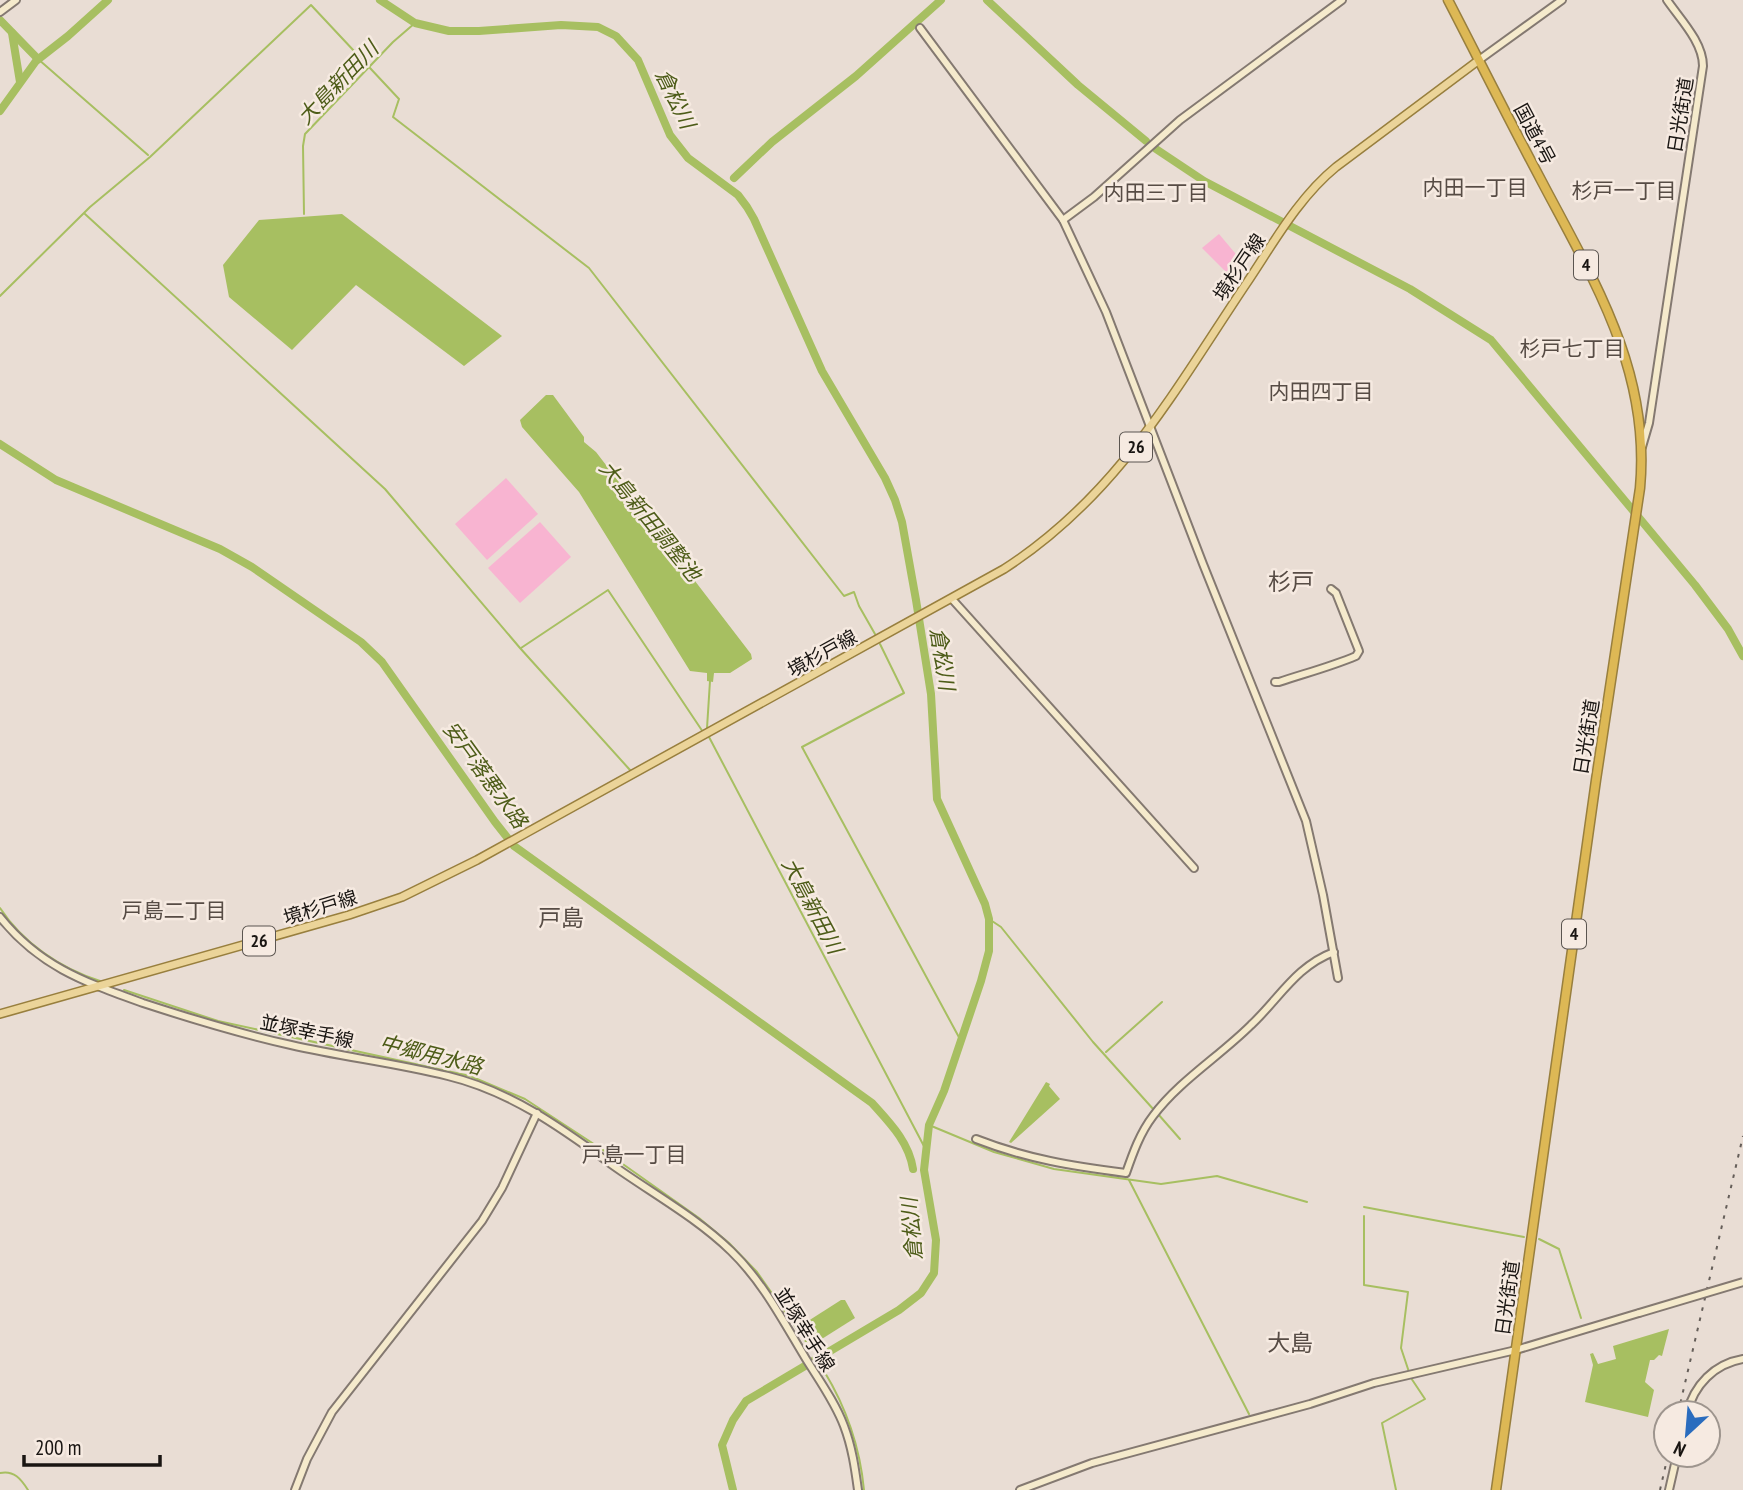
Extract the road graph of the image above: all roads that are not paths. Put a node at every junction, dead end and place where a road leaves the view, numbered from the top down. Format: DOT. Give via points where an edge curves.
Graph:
graph roads {
  1 [pos="16,0"];
  2 [pos="1342,0"];
  3 [pos="1448,0"];
  4 [pos="1562,0"];
  5 [pos="1667,0"];
  6 [pos="0,12"];
  7 [pos="920,28"];
  8 [pos="1479,61"];
  9 [pos="1063,220"];
  10 [pos="1151,426"];
  11 [pos="1642,448"];
  12 [pos="1331,589"];
  13 [pos="952,598"];
  14 [pos="1275,682"];
  15 [pos="1194,868"];
  16 [pos="0,917"];
  17 [pos="1334,952"];
  18 [pos="1338,978"];
  19 [pos="124,979"];
  20 [pos="97,986"];
  21 [pos="122,995"];
  22 [pos="0,1014"];
  23 [pos="537,1113"];
  24 [pos="976,1139"];
  25 [pos="1743,1282"];
  26 [pos="1516,1350"];
  27 [pos="1743,1359"];
  28 [pos="1691,1399"];
  29 [pos="1674,1469"];
  30 [pos="295,1490"];
  31 [pos="858,1490"];
  32 [pos="1020,1490"];
  33 [pos="1496,1490"];
  34 [pos="1669,1490"];
  1 -- 6 [label="street"];
  2 -- 9 [label="street" via="1200,104"];
  3 -- 8 [label="highway, 国道4号 / 4"];
  4 -- 8 [label="street"];
  5 -- 11 [label="street, 日光街道" via="1699,46 1703,66"];
  7 -- 9 [label="street"];
  8 -- 10 [label="main road, 境杉戸線 / 26" via="1311,190"];
  8 -- 11 [label="highway, 国道4号 / 4" via="1612,318 1634,387"];
  9 -- 10 [label="street"];
  10 -- 13 [label="main road, 境杉戸線 / 26" via="1110,480 1065,524 1027,554"];
  10 -- 17 [label="street" via="1306,821"];
  11 -- 26 [label="highway, 日光街道 / 4"];
  12 -- 14 [label="street" via="1359,650 1356,656"];
  13 -- 15 [label="street"];
  13 -- 19 [label="main road, 境杉戸線 / 26" via="444,878 378,906"];
  16 -- 20 [label="street, 並塚幸手線" via="39,957"];
  17 -- 18 [label="street"];
  17 -- 24 [label="street" via="1292,978 1252,1024 1160,1107 1145,1128 1126,1173 1059,1165"];
  19 -- 20 [label="main road, 境杉戸線 / 26"];
  19 -- 21 [label="street"];
  20 -- 21 [label="street, 並塚幸手線"];
  20 -- 22 [label="main road, 境杉戸線 / 26"];
  21 -- 23 [label="street, 並塚幸手線" via="244,1034 447,1076 505,1096"];
  23 -- 30 [label="street" via="482,1221 332,1412"];
  23 -- 31 [label="street, 並塚幸手線" via="691,1220 747,1268 777,1308 843,1423"];
  25 -- 26 [label="street, bridge"];
  26 -- 32 [label="street" via="1374,1383 1091,1463"];
  26 -- 33 [label="highway, 日光街道 / 4"];
  27 -- 28 [label="street" via="1707,1376"];
  29 -- 34 [label="street"];
}
